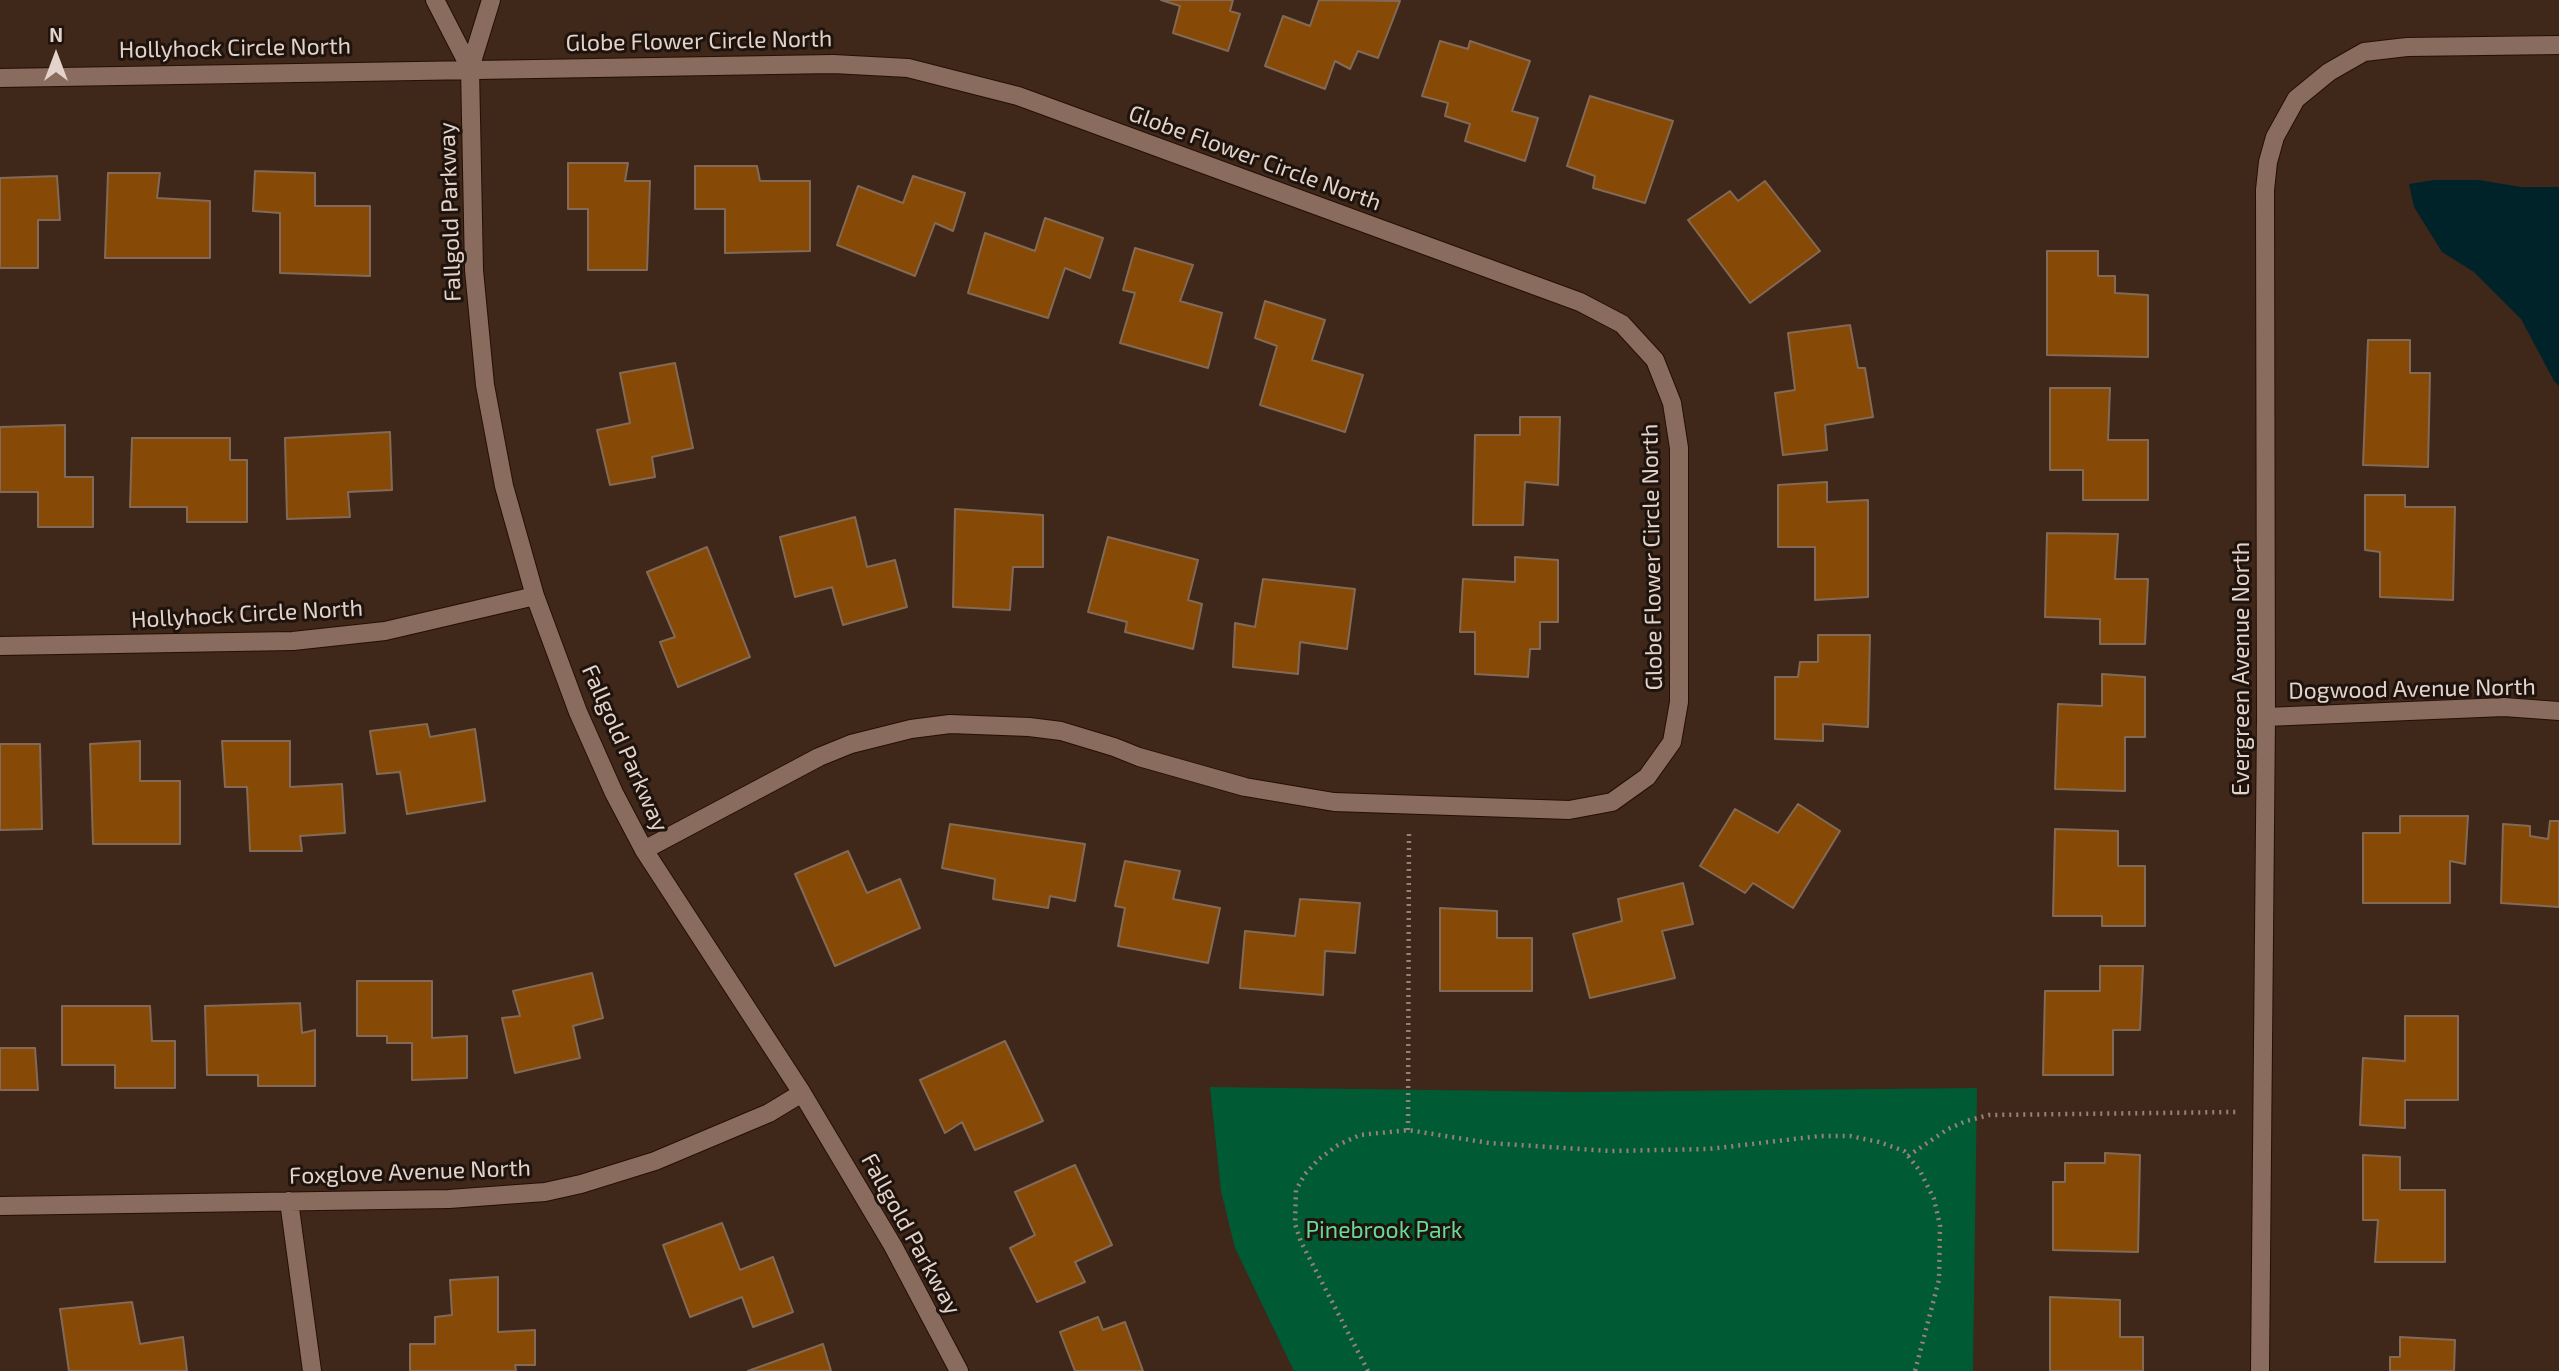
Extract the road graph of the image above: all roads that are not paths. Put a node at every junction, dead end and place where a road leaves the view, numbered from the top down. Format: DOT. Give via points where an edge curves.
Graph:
graph roads {
  1 [pos="435,0"];
  2 [pos="491,0"];
  3 [pos="2559,45"];
  4 [pos="470,68"];
  5 [pos="0,78"];
  6 [pos="535,596"];
  7 [pos="0,646"];
  8 [pos="2559,711"];
  9 [pos="2266,717"];
  10 [pos="644,850"];
  11 [pos="802,1093"];
  12 [pos="289,1202"];
  13 [pos="0,1206"];
  14 [pos="312,1371"];
  15 [pos="959,1371"];
  16 [pos="2260,1371"];
  1 -- 4 [label="street, Fallgold Parkway"];
  2 -- 4 [label="street, Fallgold Parkway"];
  3 -- 9 [label="street, Evergreen Avenue North" via="2364,52 2296,99 2275,137 2265,190"];
  4 -- 5 [label="street, Hollyhock Circle North"];
  4 -- 6 [label="street, Fallgold Parkway" via="474,270 485,385 504,486"];
  4 -- 10 [label="street, Globe Flower Circle North" via="833,64 908,68 947,76 1018,96 1580,302 1622,324 1655,360 1672,403 1679,448 1679,702 1672,742 1647,777 1612,802 1569,810 1334,802 1245,787 1061,731 950,724 850,744"];
  6 -- 7 [label="street, Hollyhock Circle North" via="385,631 293,641"];
  6 -- 10 [label="street, Fallgold Parkway" via="578,712"];
  8 -- 9 [label="street, Dogwood Avenue North" via="2504,707"];
  9 -- 16 [label="street, Evergreen Avenue North"];
  10 -- 11 [label="street, Fallgold Parkway"];
  11 -- 12 [label="street, Foxglove Avenue North" via="769,1113 655,1161 545,1192"];
  11 -- 15 [label="street, Fallgold Parkway" via="893,1246"];
  12 -- 13 [label="street, Foxglove Avenue North"];
  12 -- 14 [label="street"];
}
